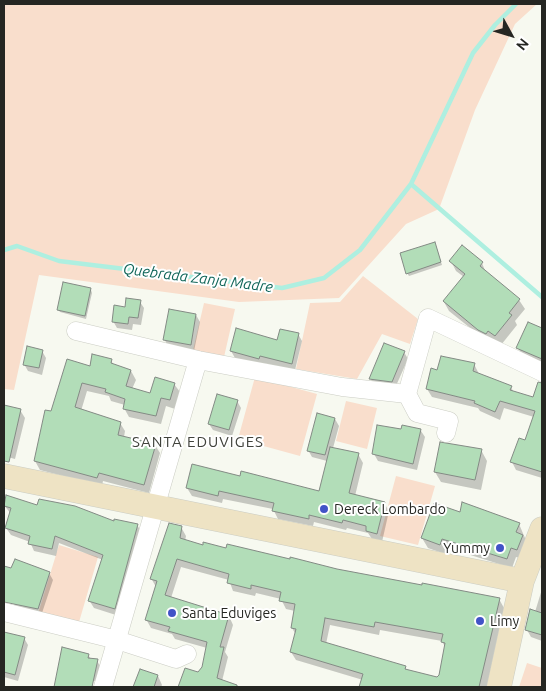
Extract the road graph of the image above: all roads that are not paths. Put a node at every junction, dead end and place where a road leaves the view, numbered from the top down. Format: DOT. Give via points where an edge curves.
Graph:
graph roads {
  1 [pos="76,331"];
  2 [pos="198,360"];
  3 [pos="542,372"];
  4 [pos="407,394"];
  5 [pos="446,433"];
  6 [pos="4,476"];
  7 [pos="156,506"];
  8 [pos="542,529"];
  9 [pos="522,581"];
  10 [pos="4,612"];
  11 [pos="117,640"];
  12 [pos="187,654"];
  13 [pos="103,687"];
  14 [pos="499,687"];
  1 -- 2 [label="street"];
  2 -- 4 [label="street" via="342,387"];
  2 -- 7 [label="street"];
  3 -- 4 [label="street" via="428,318"];
  4 -- 5 [label="street" via="417,413 449,421"];
  6 -- 7 [label="street"];
  7 -- 9 [label="street"];
  7 -- 11 [label="street"];
  8 -- 9 [label="street"];
  9 -- 14 [label="street"];
  10 -- 11 [label="street"];
  11 -- 12 [label="street" via="176,659"];
  11 -- 13 [label="street"];
}
